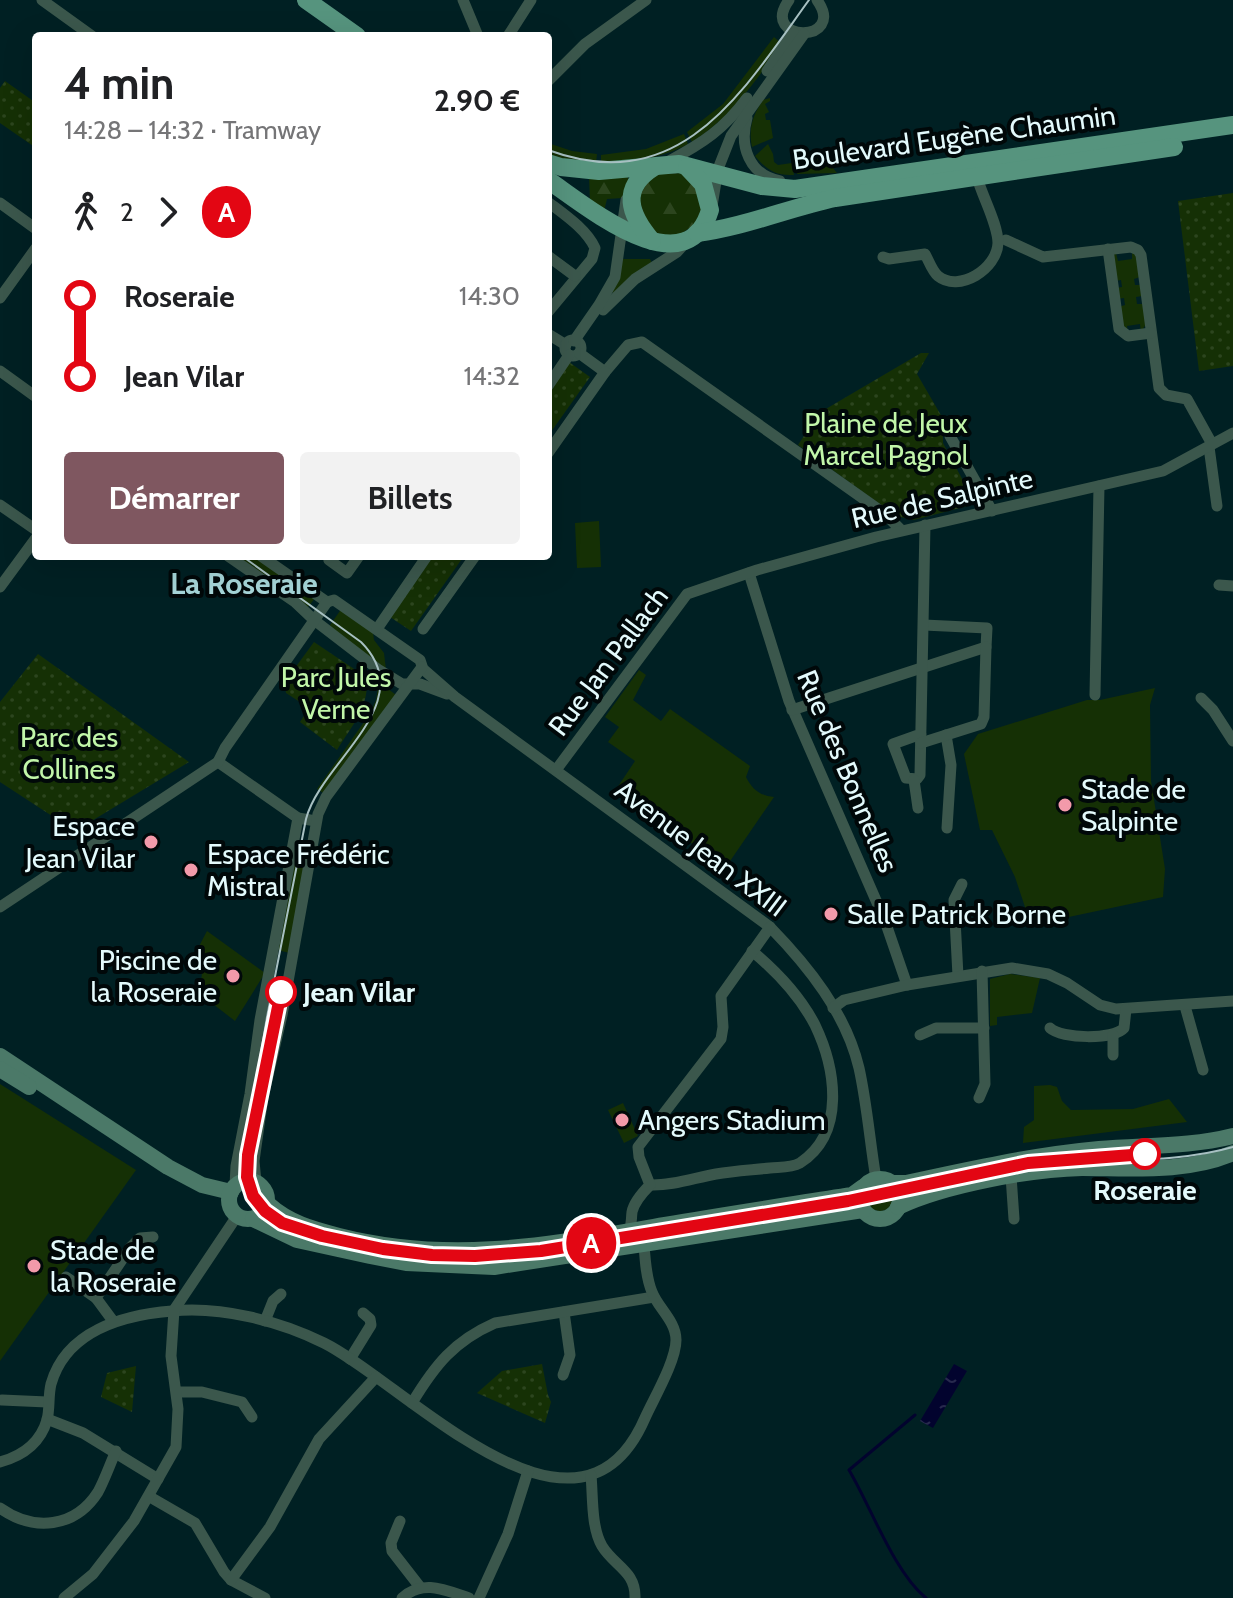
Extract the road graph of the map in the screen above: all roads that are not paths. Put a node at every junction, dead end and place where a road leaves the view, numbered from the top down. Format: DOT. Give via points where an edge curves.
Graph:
graph roads {
  1 [pos="42,0"];
  2 [pos="289,0"];
  3 [pos="306,0"];
  4 [pos="463,0"];
  5 [pos="531,0"];
  6 [pos="646,0"];
  7 [pos="789,0"];
  8 [pos="821,2"];
  9 [pos="86,32"];
  10 [pos="334,32"];
  11 [pos="351,32"];
  12 [pos="476,32"];
  13 [pos="511,32"];
  14 [pos="798,33"];
  15 [pos="552,77"];
  16 [pos="749,109"];
  17 [pos="1233,125"];
  18 [pos="1233,137"];
  19 [pos="552,164"];
  20 [pos="660,165"];
  21 [pos="685,166"];
  22 [pos="717,176"];
  23 [pos="977,177"];
  24 [pos="857,181"];
  25 [pos="552,183"];
  26 [pos="631,193"];
  27 [pos="0,203"];
  28 [pos="552,205"];
  29 [pos="710,210"];
  30 [pos="32,226"];
  31 [pos="622,228"];
  32 [pos="692,237"];
  33 [pos="1006,240"];
  34 [pos="652,241"];
  35 [pos="1108,249"];
  36 [pos="32,254"];
  37 [pos="883,257"];
  38 [pos="552,259"];
  39 [pos="575,276"];
  40 [pos="0,298"];
  41 [pos="552,307"];
  42 [pos="1151,333"];
  43 [pos="552,336"];
  44 [pos="574,348"];
  45 [pos="0,371"];
  46 [pos="605,372"];
  47 [pos="552,380"];
  48 [pos="32,394"];
  49 [pos="1233,433"];
  50 [pos="950,436"];
  51 [pos="1211,446"];
  52 [pos="552,447"];
  53 [pos="1099,486"];
  54 [pos="867,503"];
  55 [pos="0,505"];
  56 [pos="1217,506"];
  57 [pos="992,511"];
  58 [pos="925,525"];
  59 [pos="32,527"];
  60 [pos="901,530"];
  61 [pos="876,537"];
  62 [pos="32,543"];
  63 [pos="234,560"];
  64 [pos="267,560"];
  65 [pos="332,560"];
  66 [pos="356,560"];
  67 [pos="424,560"];
  68 [pos="472,560"];
  69 [pos="749,573"];
  70 [pos="1219,585"];
  71 [pos="1233,586"];
  72 [pos="0,587"];
  73 [pos="327,602"];
  74 [pos="314,620"];
  75 [pos="924,625"];
  76 [pos="377,629"];
  77 [pos="423,629"];
  78 [pos="986,647"];
  79 [pos="422,667"];
  80 [pos="923,668"];
  81 [pos="408,684"];
  82 [pos="1095,695"];
  83 [pos="455,697"];
  84 [pos="1201,698"];
  85 [pos="792,710"];
  86 [pos="946,735"];
  87 [pos="921,738"];
  88 [pos="1233,741"];
  89 [pos="218,762"];
  90 [pos="556,770"];
  91 [pos="914,780"];
  92 [pos="918,808"];
  93 [pos="298,818"];
  94 [pos="316,821"];
  95 [pos="947,828"];
  96 [pos="962,884"];
  97 [pos="0,907"];
  98 [pos="770,927"];
  99 [pos="752,951"];
  100 [pos="982,971"];
  101 [pos="958,976"];
  102 [pos="907,985"];
  103 [pos="1233,1001"];
  104 [pos="1185,1006"];
  105 [pos="833,1008"];
  106 [pos="1126,1009"];
  107 [pos="984,1028"];
  108 [pos="1050,1028"];
  109 [pos="920,1035"];
  110 [pos="1113,1035"];
  111 [pos="1113,1055"];
  112 [pos="0,1056"];
  113 [pos="0,1069"];
  114 [pos="1203,1070"];
  115 [pos="979,1098"];
  116 [pos="1233,1136"];
  117 [pos="1233,1153"];
  118 [pos="1011,1176"];
  119 [pos="256,1182"];
  120 [pos="877,1183"];
  121 [pos="650,1185"];
  122 [pos="232,1193"];
  123 [pos="268,1204"];
  124 [pos="635,1207"];
  125 [pos="898,1207"];
  126 [pos="863,1210"];
  127 [pos="245,1217"];
  128 [pos="1014,1219"];
  129 [pos="629,1232"];
  130 [pos="645,1236"];
  131 [pos="153,1237"];
  132 [pos="66,1277"];
  133 [pos="281,1294"];
  134 [pos="654,1297"];
  135 [pos="96,1298"];
  136 [pos="174,1310"];
  137 [pos="564,1312"];
  138 [pos="363,1313"];
  139 [pos="113,1321"];
  140 [pos="265,1321"];
  141 [pos="350,1359"];
  142 [pos="563,1375"];
  143 [pos="376,1377"];
  144 [pos="177,1392"];
  145 [pos="2,1400"];
  146 [pos="47,1402"];
  147 [pos="412,1403"];
  148 [pos="252,1417"];
  149 [pos="47,1419"];
  150 [pos="116,1451"];
  151 [pos="0,1462"];
  152 [pos="528,1471"];
  153 [pos="591,1475"];
  154 [pos="158,1479"];
  155 [pos="150,1497"];
  156 [pos="0,1508"];
  157 [pos="400,1521"];
  158 [pos="231,1580"];
  159 [pos="420,1587"];
  160 [pos="635,1595"];
  161 [pos="65,1597"];
  162 [pos="265,1598"];
  163 [pos="402,1598"];
  164 [pos="469,1598"];
  165 [pos="479,1598"];
  1 -- 9 [label="street"];
  2 -- 10 [label="main road"];
  3 -- 11 [label="main road"];
  4 -- 12 [label="street"];
  5 -- 13 [label="street"];
  6 -- 15 [label="street" via="585,44"];
  7 -- 14 [label="street" via="784,18"];
  8 -- 14 [label="street" via="820,25 813,32"];
  14 -- 16 [label="street"];
  14 -- 20 [label="street" via="730,121"];
  16 -- 22 [label="street" via="731,136"];
  16 -- 24 [label="street" via="744,145 762,176 779,181"];
  17 -- 24 [label="main road, Boulevard Eugène Chaumin"];
  18 -- 23 [label="main road, Boulevard Eugène Chaumin"];
  19 -- 20 [label="main road" via="599,171"];
  20 -- 21 [label="main road"];
  20 -- 26 [label="main road" via="639,178"];
  21 -- 22 [label="main road, Boulevard Eugène Chaumin"];
  21 -- 29 [label="main road" via="703,184"];
  22 -- 24 [label="main road, Boulevard Eugène Chaumin" via="785,189"];
  22 -- 29 [label="street"];
  23 -- 32 [label="main road, Boulevard Eugène Chaumin" via="835,198"];
  23 -- 37 [label="street" via="997,235 997,250 987,268 976,276 947,279 935,274 925,254"];
  25 -- 31 [label="main road"];
  26 -- 31 [label="street"];
  26 -- 34 [label="main road" via="635,219"];
  27 -- 30 [label="street"];
  28 -- 39 [label="street" via="593,244 592,259"];
  29 -- 32 [label="main road"];
  31 -- 34 [label="main road"];
  31 -- 44 [label="street" via="611,286"];
  32 -- 34 [label="main road"];
  32 -- 44 [label="street" via="615,297"];
  33 -- 35 [label="street" via="1043,257"];
  35 -- 42 [label="street" via="1131,247 1140,252"];
  35 -- 42 [label="street" via="1119,329 1128,336"];
  36 -- 40 [label="street"];
  38 -- 39 [label="street"];
  39 -- 41 [label="street"];
  42 -- 51 [label="street" via="1159,388 1187,399"];
  43 -- 44 [label="street"];
  44 -- 46 [label="street"];
  44 -- 47 [label="street"];
  45 -- 48 [label="street"];
  46 -- 52 [label="street"];
  46 -- 54 [label="street" via="628,345 642,342"];
  49 -- 51 [label="street, Rue de Salpinte"];
  50 -- 57 [label="street"];
  51 -- 53 [label="street, Rue de Salpinte" via="1163,471"];
  51 -- 56 [label="street"];
  53 -- 57 [label="street, Rue de Salpinte"];
  53 -- 82 [label="street"];
  54 -- 60 [label="street"];
  54 -- 61 [label="street" via="878,526"];
  55 -- 59 [label="street"];
  57 -- 58 [label="street, Rue de Salpinte"];
  58 -- 60 [label="street, Rue de Salpinte"];
  58 -- 75 [label="street"];
  60 -- 61 [label="street, Rue de Salpinte"];
  61 -- 69 [label="street, Rue de Salpinte"];
  62 -- 72 [label="street"];
  63 -- 74 [label="street, Avenue Jean XXIII"];
  64 -- 73 [label="street, Avenue Jean XXIII"];
  65 -- 66 [label="street" via="347,573"];
  67 -- 76 [label="street"];
  68 -- 77 [label="street"];
  69 -- 85 [label="street, Rue des Bonnelles"];
  69 -- 90 [label="street, Rue Jan Pallach" via="687,594"];
  70 -- 71 [label="street"];
  73 -- 74 [label="street"];
  73 -- 76 [label="street, Avenue Jean XXIII" via="334,600"];
  74 -- 81 [label="street, Avenue Jean XXIII" via="379,670"];
  74 -- 89 [label="street"];
  75 -- 78 [label="street" via="987,628"];
  75 -- 80 [label="street"];
  76 -- 79 [label="street, Avenue Jean XXIII" via="420,660"];
  78 -- 80 [label="street"];
  78 -- 86 [label="street" via="983,720"];
  79 -- 81 [label="street"];
  79 -- 83 [label="street, Avenue Jean XXIII"];
  80 -- 85 [label="street"];
  80 -- 87 [label="street"];
  81 -- 83 [label="street, Avenue Jean XXIII"];
  81 -- 94 [label="street" via="323,802"];
  83 -- 90 [label="street, Avenue Jean XXIII"];
  84 -- 88 [label="street"];
  85 -- 102 [label="street, Rue des Bonnelles" via="879,907"];
  86 -- 87 [label="street"];
  86 -- 95 [label="street" via="951,765"];
  87 -- 91 [label="street" via="920,775"];
  87 -- 91 [label="street" via="893,744 906,778"];
  89 -- 93 [label="street"];
  89 -- 97 [label="street"];
  90 -- 98 [label="street, Avenue Jean XXIII"];
  91 -- 92 [label="street"];
  93 -- 94 [label="street"];
  93 -- 122 [label="street"];
  94 -- 119 [label="street" via="263,1097"];
  96 -- 101 [label="street" via="954,900"];
  98 -- 99 [label="street"];
  98 -- 105 [label="street, Avenue Jean XXIII"];
  99 -- 121 [label="street" via="721,996 721,1039 638,1147"];
  99 -- 121 [label="street" via="815,1025 835,1099 830,1128 796,1166"];
  100 -- 101 [label="street"];
  100 -- 106 [label="street" via="1039,971 1100,1005"];
  100 -- 107 [label="street"];
  101 -- 102 [label="street"];
  102 -- 105 [label="street" via="844,1000"];
  103 -- 104 [label="street"];
  104 -- 106 [label="street"];
  104 -- 114 [label="street"];
  105 -- 120 [label="street, Avenue Jean XXIII" via="859,1067"];
  106 -- 110 [label="street" via="1124,1028"];
  107 -- 109 [label="street" via="936,1028"];
  107 -- 115 [label="street" via="985,1084"];
  108 -- 110 [label="street" via="1063,1036"];
  110 -- 111 [label="street"];
  112 -- 122 [label="street" via="168,1167"];
  113 -- 122 [label="street" via="178,1184 217,1199"];
  116 -- 120 [label="street" via="1023,1158 906,1183"];
  117 -- 118 [label="street" via="1184,1165"];
  118 -- 125 [label="street"];
  118 -- 128 [label="street"];
  119 -- 122 [label="street" via="243,1181"];
  119 -- 123 [label="street" via="265,1190"];
  120 -- 125 [label="street" via="899,1194"];
  120 -- 126 [label="street" via="860,1199"];
  120 -- 130 [label="street" via="852,1195"];
  121 -- 124 [label="street"];
  122 -- 127 [label="street"];
  123 -- 127 [label="street" via="262,1215"];
  123 -- 129 [label="street" via="294,1223 417,1250 517,1249"];
  124 -- 129 [label="street"];
  124 -- 130 [label="street"];
  125 -- 126 [label="street" via="883,1219"];
  126 -- 130 [label="street"];
  127 -- 130 [label="street" via="297,1240 445,1266 494,1267"];
  127 -- 136 [label="street"];
  129 -- 130 [label="street"];
  130 -- 134 [label="street"];
  131 -- 135 [label="street" via="140,1238 130,1248"];
  132 -- 135 [label="street"];
  133 -- 140 [label="street"];
  134 -- 137 [label="street"];
  134 -- 153 [label="street" via="674,1328 675,1350 630,1448"];
  135 -- 139 [label="street"];
  136 -- 139 [label="street"];
  136 -- 140 [label="street"];
  136 -- 144 [label="street" via="171,1356"];
  137 -- 142 [label="street" via="570,1355"];
  137 -- 147 [label="street" via="495,1323 472,1333 452,1348"];
  138 -- 141 [label="street" via="371,1325"];
  139 -- 146 [label="street" via="70,1351 51,1382"];
  140 -- 141 [label="street" via="314,1338"];
  141 -- 143 [label="street"];
  143 -- 147 [label="street"];
  143 -- 158 [label="street" via="319,1439 270,1527"];
  144 -- 148 [label="street" via="242,1402"];
  144 -- 154 [label="street" via="176,1447"];
  145 -- 146 [label="street"];
  146 -- 149 [label="street"];
  147 -- 152 [label="street" via="478,1447"];
  149 -- 150 [label="street"];
  149 -- 151 [label="street" via="30,1449"];
  150 -- 154 [label="street"];
  150 -- 156 [label="street" via="97,1493 74,1516 39,1524"];
  152 -- 153 [label="street" via="556,1478"];
  152 -- 165 [label="street" via="508,1534"];
  153 -- 160 [label="street" via="602,1546 627,1571"];
  154 -- 155 [label="street"];
  155 -- 158 [label="street" via="195,1523"];
  155 -- 161 [label="street" via="93,1574"];
  157 -- 159 [label="street" via="392,1551"];
  158 -- 162 [label="street"];
  159 -- 163 [label="street"];
  159 -- 164 [label="street"];
}
